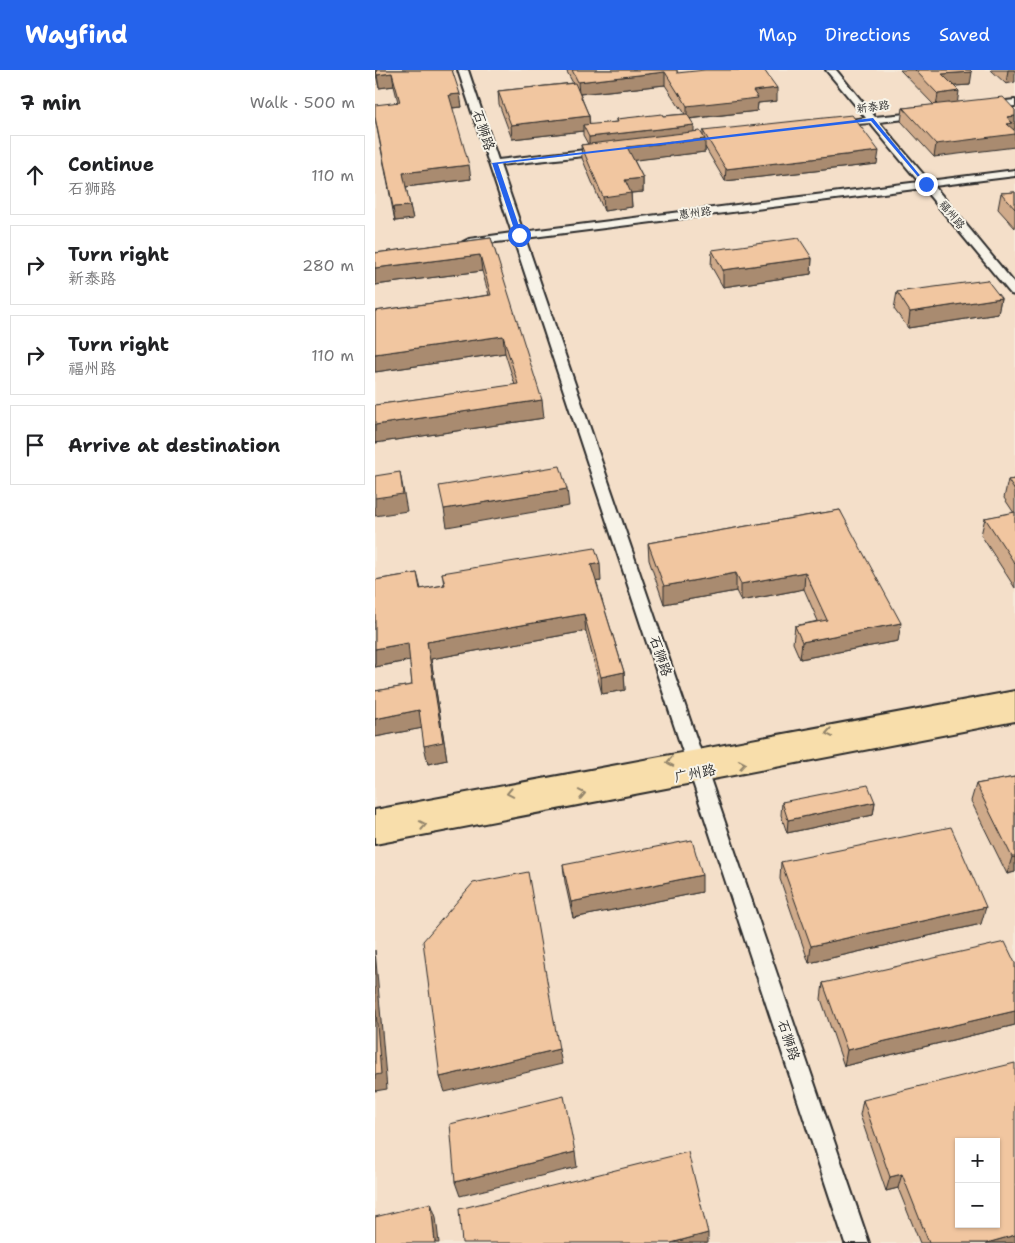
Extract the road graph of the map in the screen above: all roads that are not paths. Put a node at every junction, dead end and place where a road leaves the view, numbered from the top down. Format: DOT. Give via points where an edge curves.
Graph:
graph roads {
  1 [pos="463,70"];
  2 [pos="831,70"];
  3 [pos="1015,103"];
  4 [pos="977,108"];
  5 [pos="929,113"];
  6 [pos="873,120"];
  7 [pos="824,125"];
  8 [pos="611,150"];
  9 [pos="495,163"];
  10 [pos="1015,173"];
  11 [pos="926,184"];
  12 [pos="454,244"];
  13 [pos="1015,291"];
  14 [pos="1015,699"];
  15 [pos="1015,713"];
  16 [pos="697,765"];
  17 [pos="375,819"];
  18 [pos="375,834"];
  19 [pos="857,1243"];
  1 -- 9 [label="street, 石狮路"];
  2 -- 6 [label="street, 福州路"];
  3 -- 4 [label="street"];
  5 -- 6 [label="street, 新泰路"];
  6 -- 7 [label="street, 新泰路"];
  6 -- 11 [label="street, 福州路"];
  8 -- 9 [label="street"];
  9 -- 16 [label="street, 石狮路"];
  10 -- 11 [label="street, 惠州路"];
  11 -- 12 [label="street, 惠州路"];
  11 -- 13 [label="street, 福州路"];
  14 -- 16 [label="main road, 广州路, one-way"];
  16 -- 15 [label="main road, 广州路, one-way"];
  16 -- 17 [label="main road, 广州路, one-way"];
  18 -- 16 [label="main road, 广州路, one-way"];
  16 -- 19 [label="street, 石狮路"];
}
